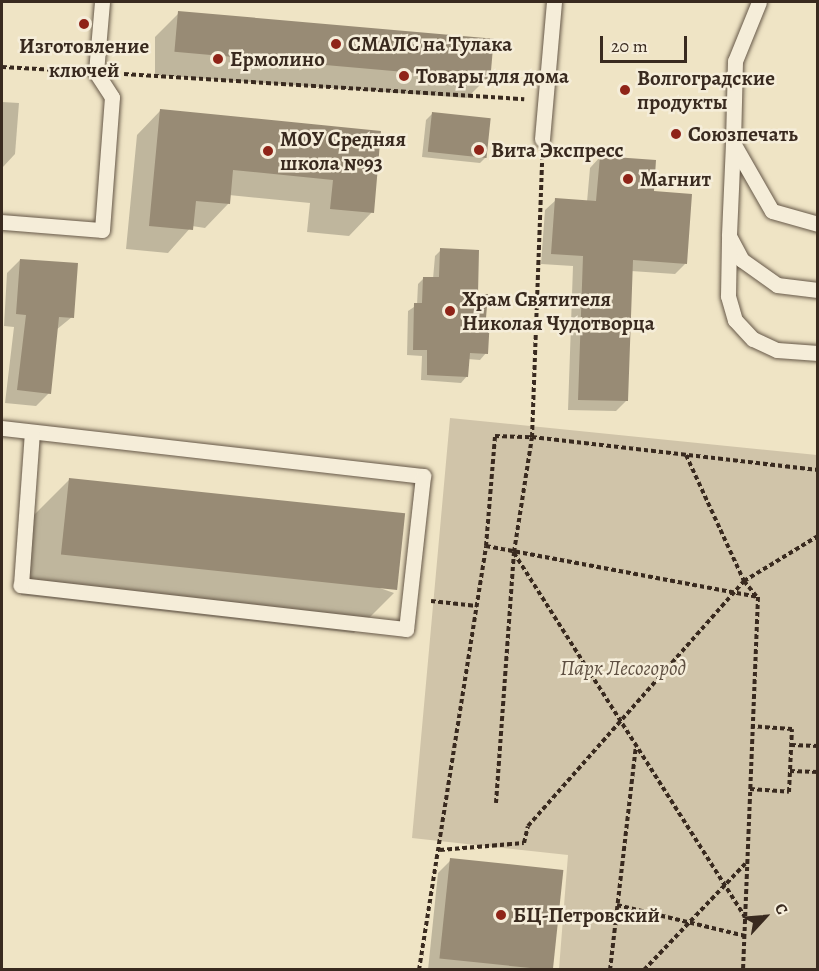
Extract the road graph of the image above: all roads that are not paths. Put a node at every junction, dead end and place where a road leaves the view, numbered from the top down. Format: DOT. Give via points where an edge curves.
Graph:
graph roads {
  1 [pos="102,2"];
  2 [pos="554,2"];
  3 [pos="759,2"];
  4 [pos="542,139"];
  5 [pos="733,143"];
  6 [pos="2,222"];
  7 [pos="818,224"];
  8 [pos="729,236"];
  9 [pos="818,290"];
  10 [pos="818,353"];
  11 [pos="2,428"];
  12 [pos="32,432"];
  1 -- 6 [label="lane" via="96,72 112,97 102,230"];
  2 -- 4 [label="lane"];
  3 -- 5 [label="lane" via="735,61"];
  5 -- 7 [label="lane" via="772,211"];
  5 -- 8 [label="lane"];
  8 -- 9 [label="lane" via="742,260 777,285"];
  8 -- 10 [label="lane" via="728,296 735,320 753,339 777,350"];
  11 -- 12 [label="lane"];
  12 -- 12 [label="lane" via="21,585 406,629 423,476"];
}
